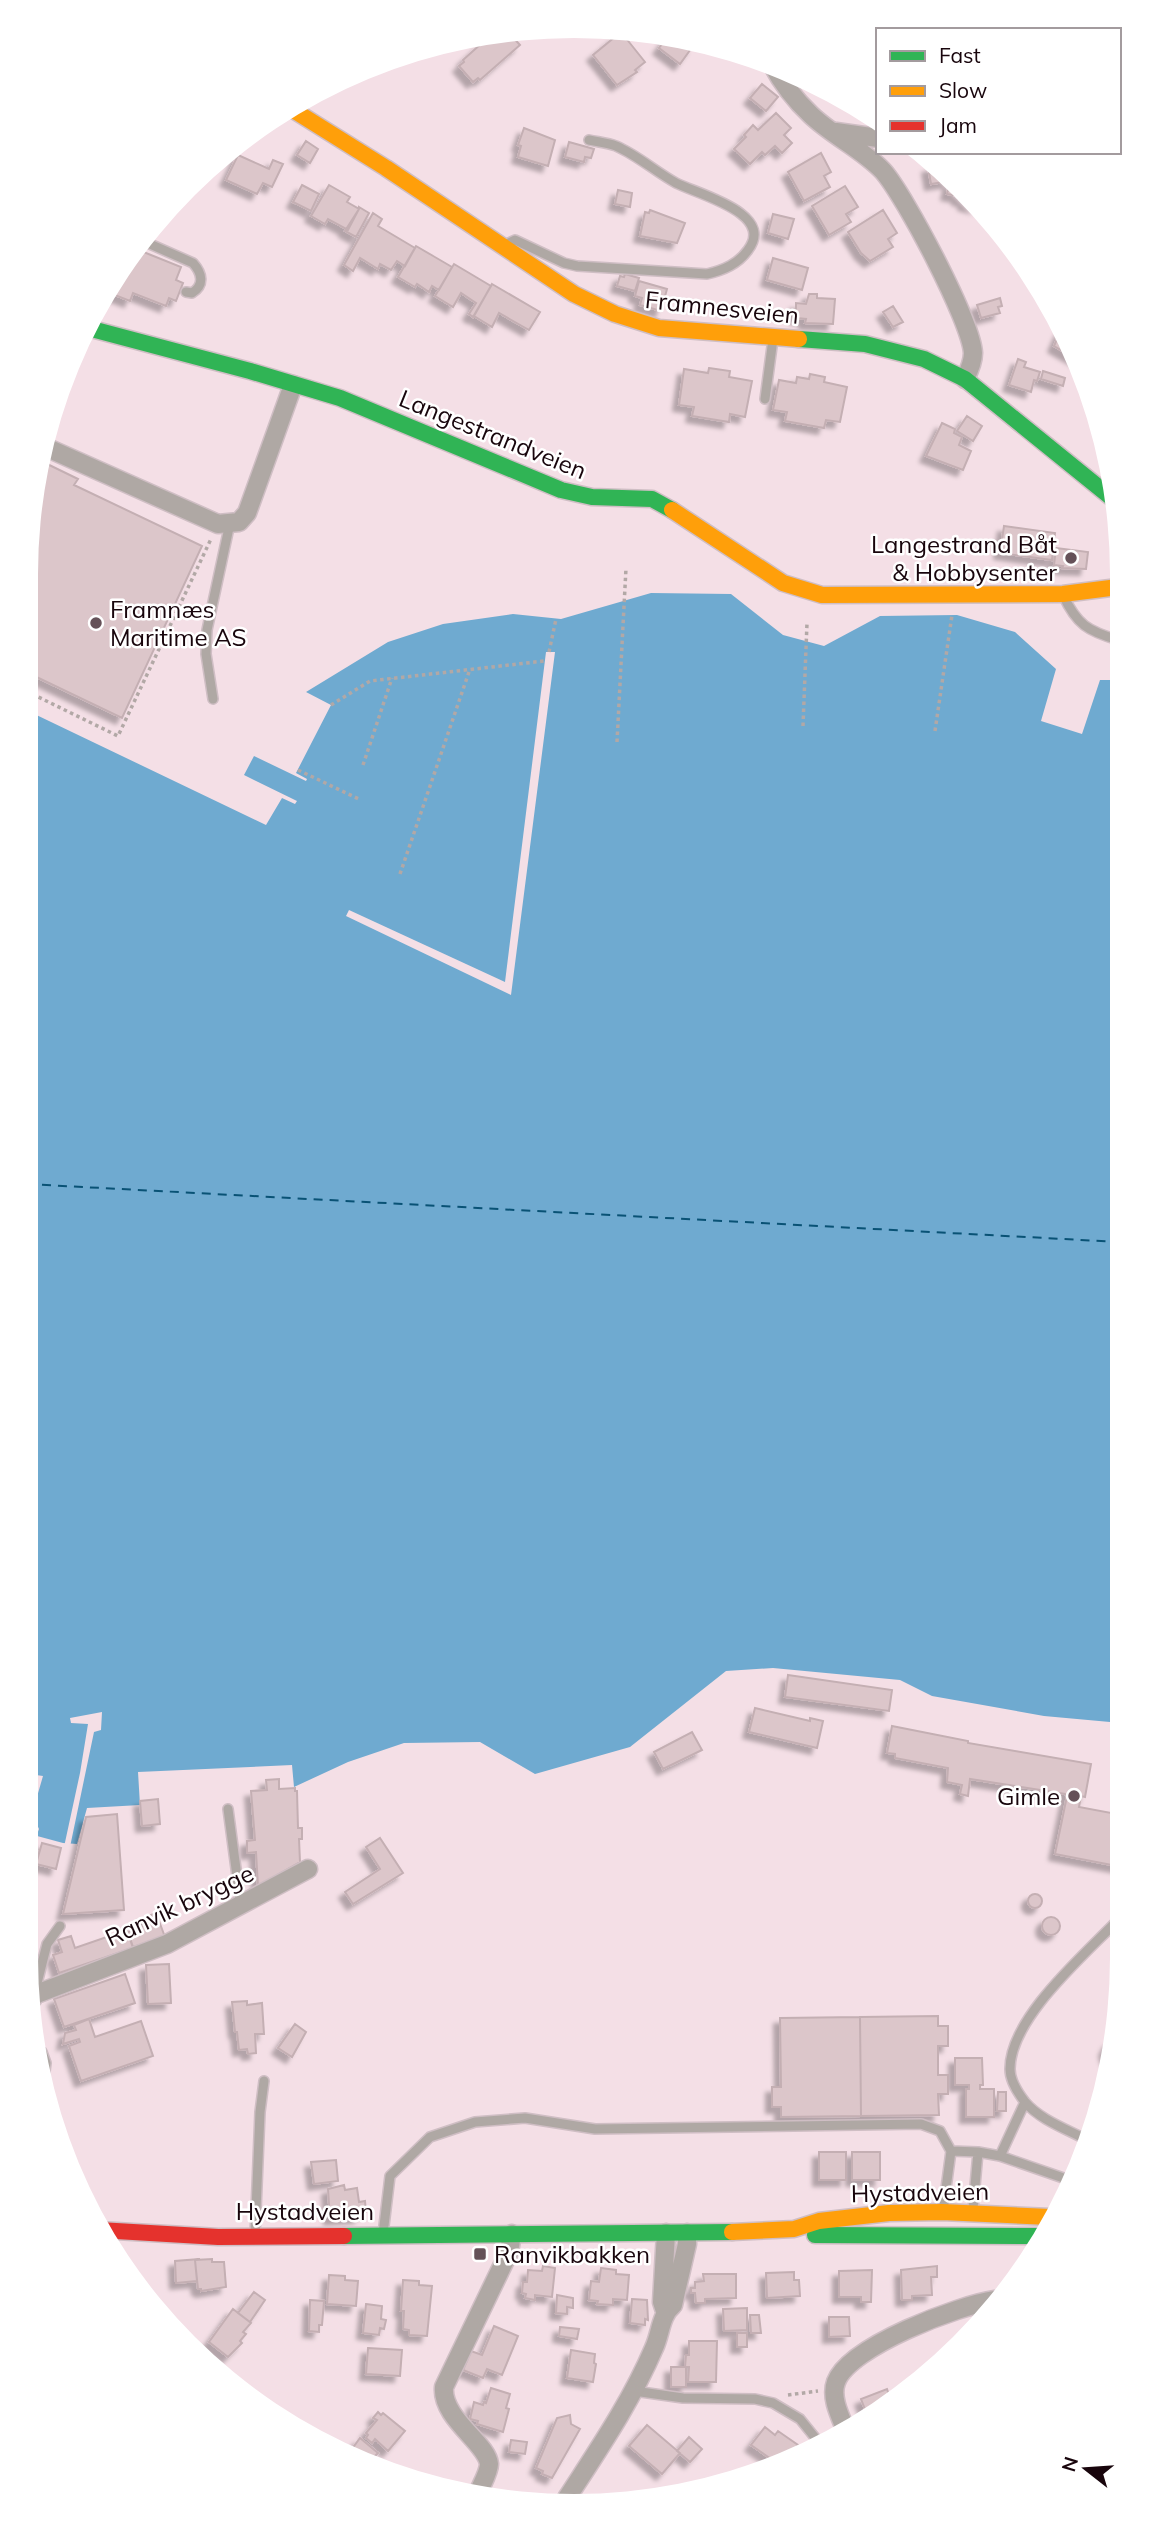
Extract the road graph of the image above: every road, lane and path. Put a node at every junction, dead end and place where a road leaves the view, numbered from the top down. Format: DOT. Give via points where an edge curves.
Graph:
graph roads {
  1 [pos="782,80"];
  2 [pos="300,114"];
  3 [pos="834,132"];
  4 [pos="876,138"];
  5 [pos="589,140"];
  6 [pos="152,245"];
  7 [pos="503,246"];
  8 [pos="186,292"];
  9 [pos="97,330"];
  10 [pos="773,336"];
  11 [pos="965,379"];
  12 [pos="293,385"];
  13 [pos="765,399"];
  14 [pos="54,451"];
  15 [pos="1104,491"];
  16 [pos="224,524"];
  17 [pos="626,568"];
  18 [pos="1110,588"];
  19 [pos="1063,594"];
  20 [pos="952,615"];
  21 [pos="556,619"];
  22 [pos="807,623"];
  23 [pos="1110,638"];
  24 [pos="549,652"];
  25 [pos="544,661"];
  26 [pos="470,669"];
  27 [pos="392,678"];
  28 [pos="38,697"];
  29 [pos="213,699"];
  30 [pos="331,705"];
  31 [pos="803,726"];
  32 [pos="935,731"];
  33 [pos="617,742"];
  34 [pos="363,765"];
  35 [pos="298,771"];
  36 [pos="361,800"];
  37 [pos="400,874"];
  38 [pos="228,1809"];
  39 [pos="307,1869"];
  40 [pos="241,1906"];
  41 [pos="60,1926"];
  42 [pos="1110,1928"];
  43 [pos="39,1976"];
  44 [pos="40,1995"];
  45 [pos="264,2081"];
  46 [pos="1025,2102"];
  47 [pos="1080,2136"];
  48 [pos="951,2151"];
  49 [pos="978,2152"];
  50 [pos="1000,2155"];
  51 [pos="1063,2178"];
  52 [pos="943,2213"];
  53 [pos="973,2213"];
  54 [pos="1044,2217"];
  55 [pos="794,2229"];
  56 [pos="113,2231"];
  57 [pos="666,2233"];
  58 [pos="687,2233"];
  59 [pos="512,2234"];
  60 [pos="957,2234"];
  61 [pos="383,2235"];
  62 [pos="255,2236"];
  63 [pos="1033,2236"];
  64 [pos="985,2302"];
  65 [pos="665,2311"];
  66 [pos="834,2390"];
  67 [pos="634,2391"];
  68 [pos="773,2403"];
  69 [pos="842,2422"];
  70 [pos="814,2437"];
  71 [pos="481,2485"];
  72 [pos="570,2494"];
  1 -- 3 [label="street" via="812,116"];
  2 -- 7 [label="main road, Framnesveien"];
  3 -- 4 [label="street"];
  3 -- 11 [label="street" via="883,172 918,227 967,328 973,353"];
  5 -- 7 [label="lane" via="616,146 679,184 741,213 754,232 748,250 737,262 707,274 577,266 515,240"];
  6 -- 8 [label="lane" via="197,268 202,276 199,288"];
  7 -- 10 [label="main road, Framnesveien" via="574,294 631,321 690,332"];
  9 -- 12 [label="main road, Langestrandveien"];
  10 -- 11 [label="main road, Framnesveien" via="864,344 923,359"];
  10 -- 13 [label="lane"];
  11 -- 15 [label="main road, Framnesveien"];
  12 -- 16 [label="street" via="247,513 239,522"];
  12 -- 19 [label="main road, Langestrandveien" via="340,398 561,490 592,497 652,499 797,589 841,597"];
  14 -- 16 [label="street"];
  16 -- 28 [label="path" via="118,736"];
  16 -- 29 [label="lane" via="207,629"];
  17 -- 33 [label="path"];
  18 -- 19 [label="main road, Langestrandveien"];
  19 -- 23 [label="lane" via="1080,624"];
  20 -- 32 [label="path"];
  21 -- 24 [label="path"];
  22 -- 31 [label="path"];
  25 -- 26 [label="path"];
  26 -- 27 [label="path"];
  26 -- 37 [label="path"];
  27 -- 30 [label="path" via="370,681"];
  27 -- 34 [label="path"];
  35 -- 36 [label="path"];
  38 -- 40 [label="lane"];
  39 -- 40 [label="street, Ranvik brygge"];
  40 -- 44 [label="street, Ranvik brygge" via="167,1944"];
  41 -- 43 [label="lane" via="47,1944"];
  42 -- 46 [label="lane" via="1026,2022 1010,2068"];
  45 -- 62 [label="lane"];
  46 -- 47 [label="lane"];
  46 -- 50 [label="lane"];
  48 -- 49 [label="lane"];
  48 -- 52 [label="lane"];
  48 -- 61 [label="lane" via="940,2131 921,2124 595,2129 525,2118 475,2122 430,2137 390,2176"];
  49 -- 50 [label="lane"];
  49 -- 53 [label="lane"];
  50 -- 51 [label="lane"];
  52 -- 53 [label="main road, Hystadveien"];
  52 -- 55 [label="main road, Hystadveien" via="856,2216"];
  52 -- 60 [label="lane"];
  53 -- 54 [label="main road, Hystadveien"];
  53 -- 60 [label="lane"];
  55 -- 58 [label="main road, Hystadveien"];
  55 -- 60 [label="main road, Hystadveien" via="805,2235"];
  56 -- 62 [label="main road, Hystadveien"];
  57 -- 58 [label="main road, Hystadveien"];
  57 -- 59 [label="main road, Hystadveien"];
  57 -- 65 [label="street"];
  58 -- 65 [label="street" via="673,2305"];
  59 -- 61 [label="main road, Hystadveien"];
  59 -- 71 [label="street" via="509,2252 444,2387 455,2417 487,2458 489,2466"];
  60 -- 63 [label="main road, Hystadveien"];
  61 -- 62 [label="main road, Hystadveien"];
  64 -- 66 [label="street" via="892,2337 844,2370"];
  65 -- 67 [label="street" via="656,2346"];
  66 -- 68 [label="path" via="785,2395"];
  66 -- 69 [label="street"];
  67 -- 68 [label="lane"];
  67 -- 72 [label="street"];
  68 -- 70 [label="lane" via="800,2419"];
}
